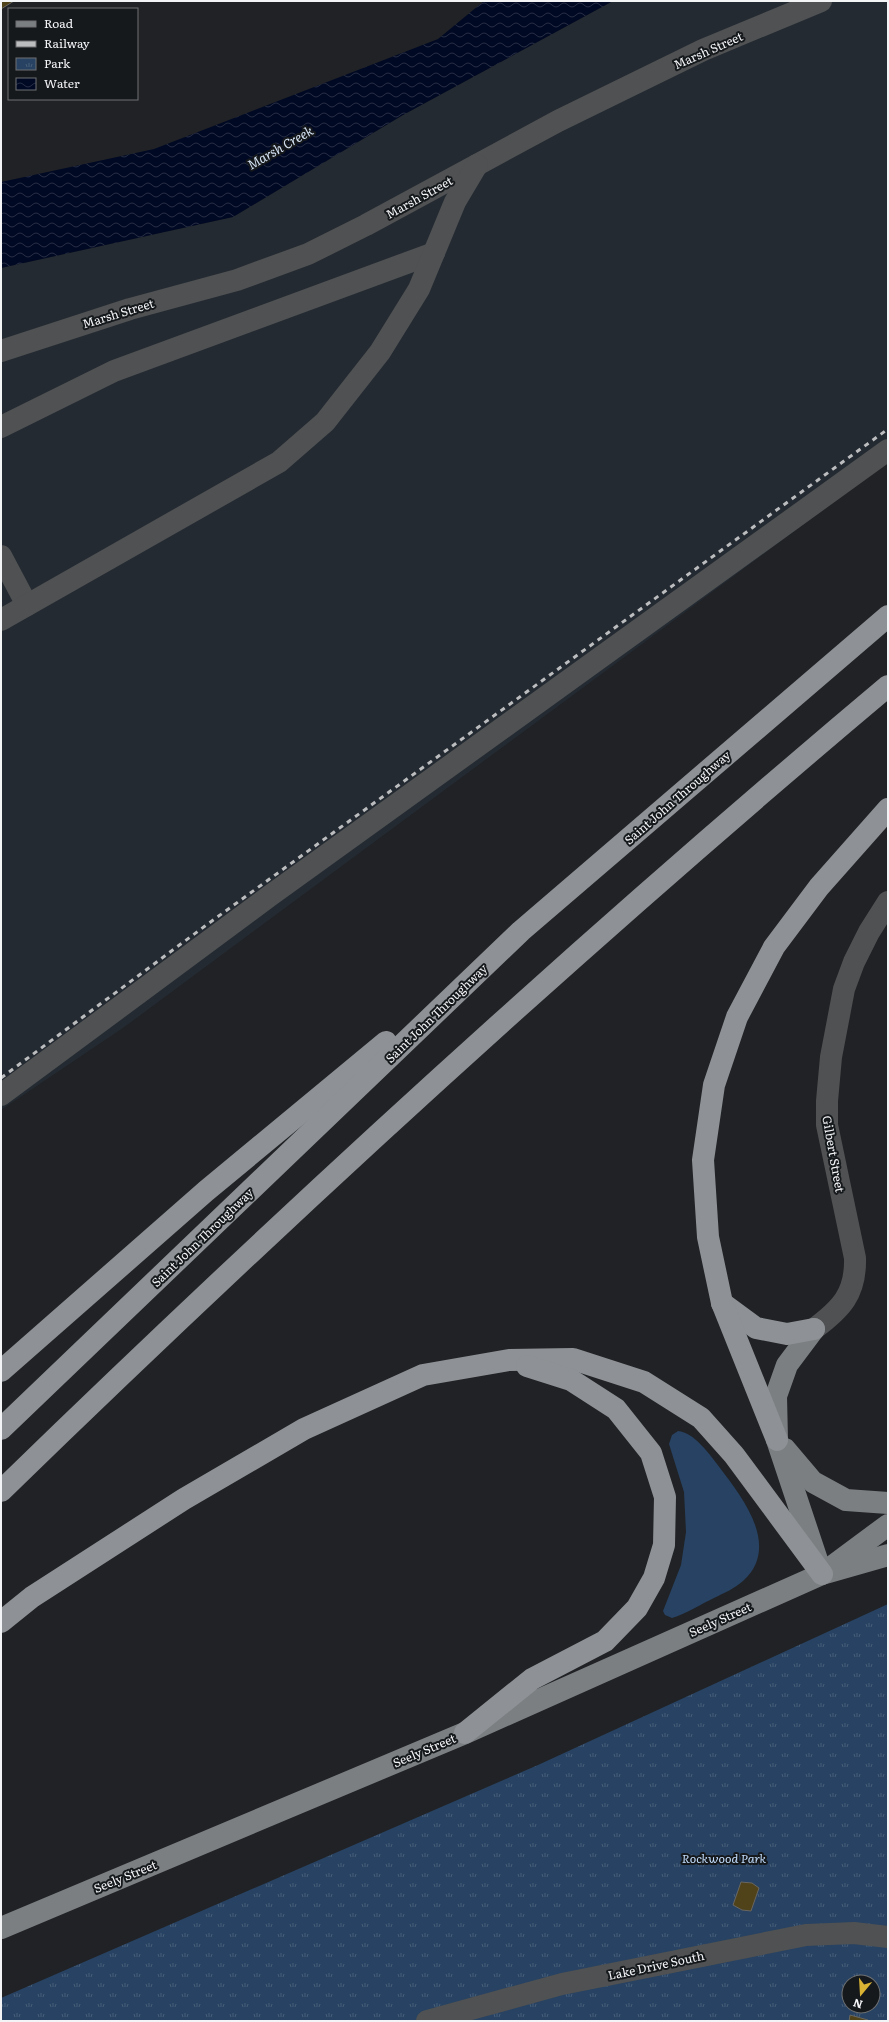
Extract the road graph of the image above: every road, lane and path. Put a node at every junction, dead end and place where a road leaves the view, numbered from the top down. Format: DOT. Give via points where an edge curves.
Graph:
graph roads {
  1 [pos="820,1"];
  2 [pos="477,165"];
  3 [pos="434,253"];
  4 [pos="1,351"];
  5 [pos="1,427"];
  6 [pos="888,450"];
  7 [pos="1,556"];
  8 [pos="27,605"];
  9 [pos="888,616"];
  10 [pos="1,620"];
  11 [pos="888,686"];
  12 [pos="888,809"];
  13 [pos="888,902"];
  14 [pos="522,931"];
  15 [pos="1,1095"];
  16 [pos="722,1303"];
  17 [pos="814,1329"];
  18 [pos="509,1360"];
  19 [pos="1,1372"];
  20 [pos="1,1429"];
  21 [pos="777,1440"];
  22 [pos="1,1491"];
  23 [pos="888,1503"];
  24 [pos="888,1525"];
  25 [pos="888,1555"];
  26 [pos="822,1574"];
  27 [pos="1,1622"];
  28 [pos="465,1733"];
  29 [pos="22,1919"];
  30 [pos="1,1924"];
  31 [pos="1,1928"];
  32 [pos="888,1937"];
  33 [pos="427,2021"];
  1 -- 2 [label="street, Marsh Street" via="703,50 558,121"];
  2 -- 3 [label="street" via="455,202"];
  2 -- 4 [label="street, Marsh Street" via="366,226 308,254 237,280 130,309"];
  3 -- 5 [label="street" via="114,371"];
  3 -- 8 [label="street" via="419,289 380,352 325,422 279,462"];
  6 -- 15 [label="street" via="284,886"];
  7 -- 8 [label="street"];
  8 -- 10 [label="street"];
  9 -- 14 [label="highway, Saint John Throughway"];
  11 -- 22 [label="highway" via="734,816 556,972 253,1250"];
  12 -- 16 [label="highway" via="819,887 774,947 737,1017 729,1040 714,1085 703,1160 708,1237"];
  13 -- 17 [label="street, Gilbert Street" via="866,938 844,989 831,1057 827,1101 827,1125 855,1258 855,1275 842,1305"];
  14 -- 19 [label="highway" via="206,1191"];
  14 -- 20 [label="highway, Saint John Throughway"];
  16 -- 17 [label="highway" via="756,1328 788,1334"];
  16 -- 21 [label="highway"];
  17 -- 21 [label="main road" via="787,1365 776,1396"];
  18 -- 26 [label="highway" via="573,1360 644,1382 701,1418 734,1455"];
  18 -- 27 [label="highway" via="423,1376 304,1429 184,1499 32,1597"];
  18 -- 28 [label="highway" via="571,1380 616,1409 650,1453 665,1497 664,1545 654,1578 637,1608 605,1641 532,1679"];
  21 -- 23 [label="main road" via="813,1482 846,1500"];
  21 -- 26 [label="main road"];
  24 -- 26 [label="main road, Seely Street"];
  25 -- 26 [label="main road, Seely Street"];
  26 -- 28 [label="main road, Seely Street"];
  28 -- 29 [label="main road, Seely Street"];
  29 -- 30 [label="main road, Seely Street"];
  29 -- 31 [label="main road, Seely Street"];
  32 -- 33 [label="street, Lake Drive South" via="854,1933 806,1934 562,1984"];
}
